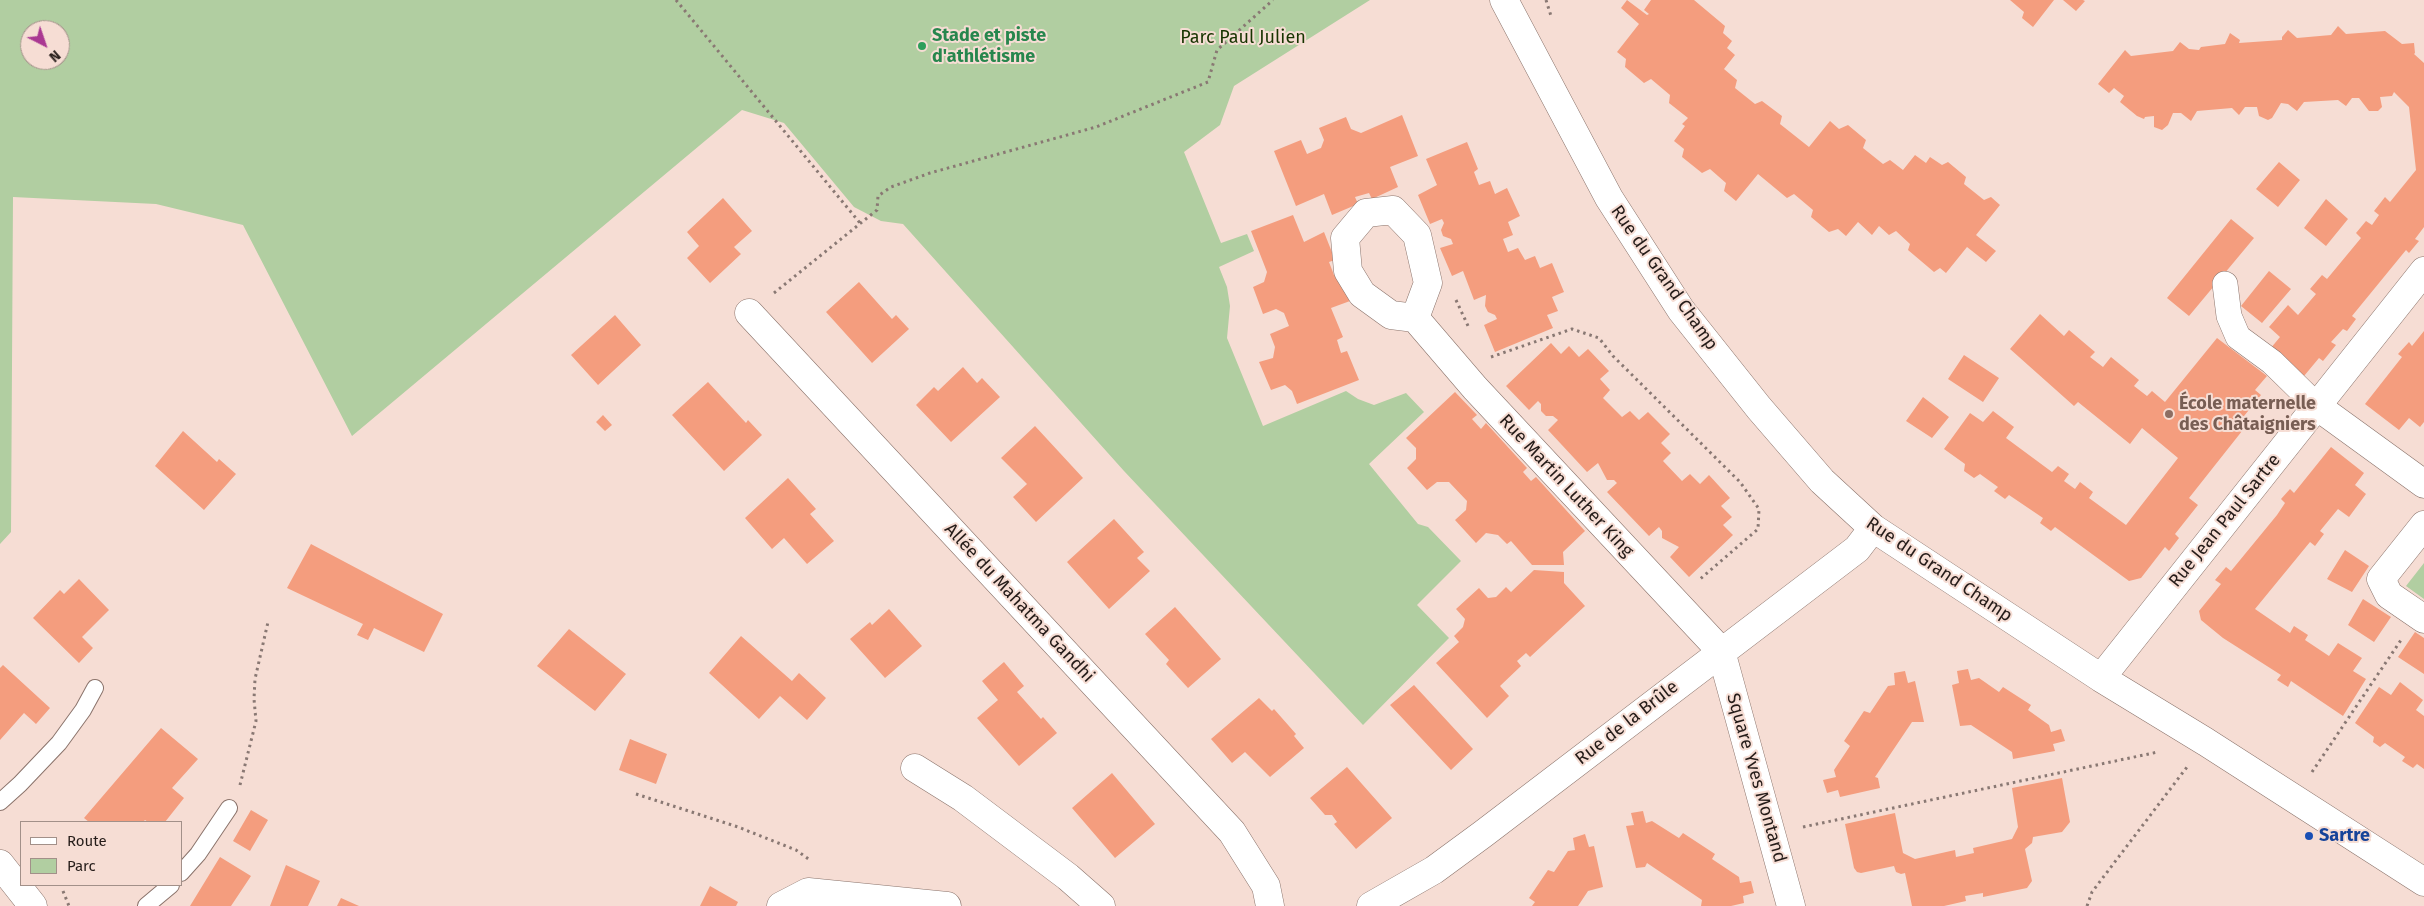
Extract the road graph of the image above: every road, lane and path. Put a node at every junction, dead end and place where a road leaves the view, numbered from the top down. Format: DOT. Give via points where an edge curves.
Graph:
graph roads {
  1 [pos="676,0"];
  2 [pos="1273,0"];
  3 [pos="1504,0"];
  4 [pos="860,224"];
  5 [pos="2424,271"];
  6 [pos="1426,274"];
  7 [pos="2226,284"];
  8 [pos="749,313"];
  9 [pos="1415,318"];
  10 [pos="1472,335"];
  11 [pos="1465,376"];
  12 [pos="2318,407"];
  13 [pos="2424,484"];
  14 [pos="2424,525"];
  15 [pos="1873,528"];
  16 [pos="1674,602"];
  17 [pos="2421,617"];
  18 [pos="268,622"];
  19 [pos="1721,651"];
  20 [pos="2101,678"];
  21 [pos="95,688"];
  22 [pos="2206,742"];
  23 [pos="915,768"];
  24 [pos="636,794"];
  25 [pos="2293,798"];
  26 [pos="0,802"];
  27 [pos="229,808"];
  28 [pos="1773,834"];
  29 [pos="0,864"];
  30 [pos="182,873"];
  31 [pos="2424,882"];
  32 [pos="170,886"];
  33 [pos="843,894"];
  34 [pos="33,906"];
  35 [pos="146,906"];
  36 [pos="781,906"];
  37 [pos="946,906"];
  38 [pos="1101,906"];
  39 [pos="1270,906"];
  40 [pos="1370,906"];
  41 [pos="1791,906"];
  42 [pos="2087,906"];
  1 -- 4 [label="path"];
  2 -- 4 [label="path" via="1217,50 1208,82 1096,127 891,187 878,196 877,210"];
  3 -- 15 [label="street, Rue du Grand Champ" via="1609,198 1681,310 1822,481"];
  4 -- 8 [label="path"];
  5 -- 12 [label="street, Rue Jean Paul Sartre"];
  6 -- 9 [label="street" via="1428,283"];
  6 -- 9 [label="street" via="1417,235 1393,210 1366,213 1345,238 1348,271 1362,294 1391,315"];
  6 -- 10 [label="path" via="1450,284"];
  7 -- 12 [label="street" via="2229,316 2238,337 2272,362"];
  8 -- 39 [label="street, Allée du Mahatma Gandhi" via="1232,832 1266,886"];
  9 -- 11 [label="street, Rue Martin Luther King"];
  11 -- 16 [label="street, Rue Martin Luther King"];
  11 -- 16 [label="path" via="1483,360 1572,329 1599,338 1740,482 1759,508 1758,529"];
  12 -- 13 [label="street"];
  12 -- 20 [label="street, Rue Jean Paul Sartre"];
  14 -- 17 [label="street" via="2381,579 2389,595"];
  15 -- 19 [label="street, Rue de la Brûle" via="1857,549"];
  15 -- 20 [label="street, Rue du Grand Champ"];
  16 -- 19 [label="street, Rue Martin Luther King"];
  17 -- 25 [label="path"];
  18 -- 27 [label="path" via="255,679 256,721 240,785"];
  19 -- 28 [label="street, Square Yves Montand"];
  19 -- 40 [label="street, Rue de la Brûle" via="1434,870"];
  20 -- 22 [label="street, Rue du Grand Champ"];
  21 -- 26 [label="lane" via="59,743"];
  22 -- 25 [label="street, Rue du Grand Champ"];
  22 -- 28 [label="path"];
  22 -- 42 [label="path" via="2092,892"];
  23 -- 38 [label="street" via="963,798"];
  24 -- 33 [label="path" via="738,827 796,850 819,866"];
  25 -- 31 [label="street, Rue du Grand Champ"];
  27 -- 30 [label="lane"];
  28 -- 41 [label="street, Square Yves Montand"];
  29 -- 34 [label="street"];
  32 -- 35 [label="lane"];
  33 -- 36 [label="street" via="808,892"];
  33 -- 37 [label="street"];
}
